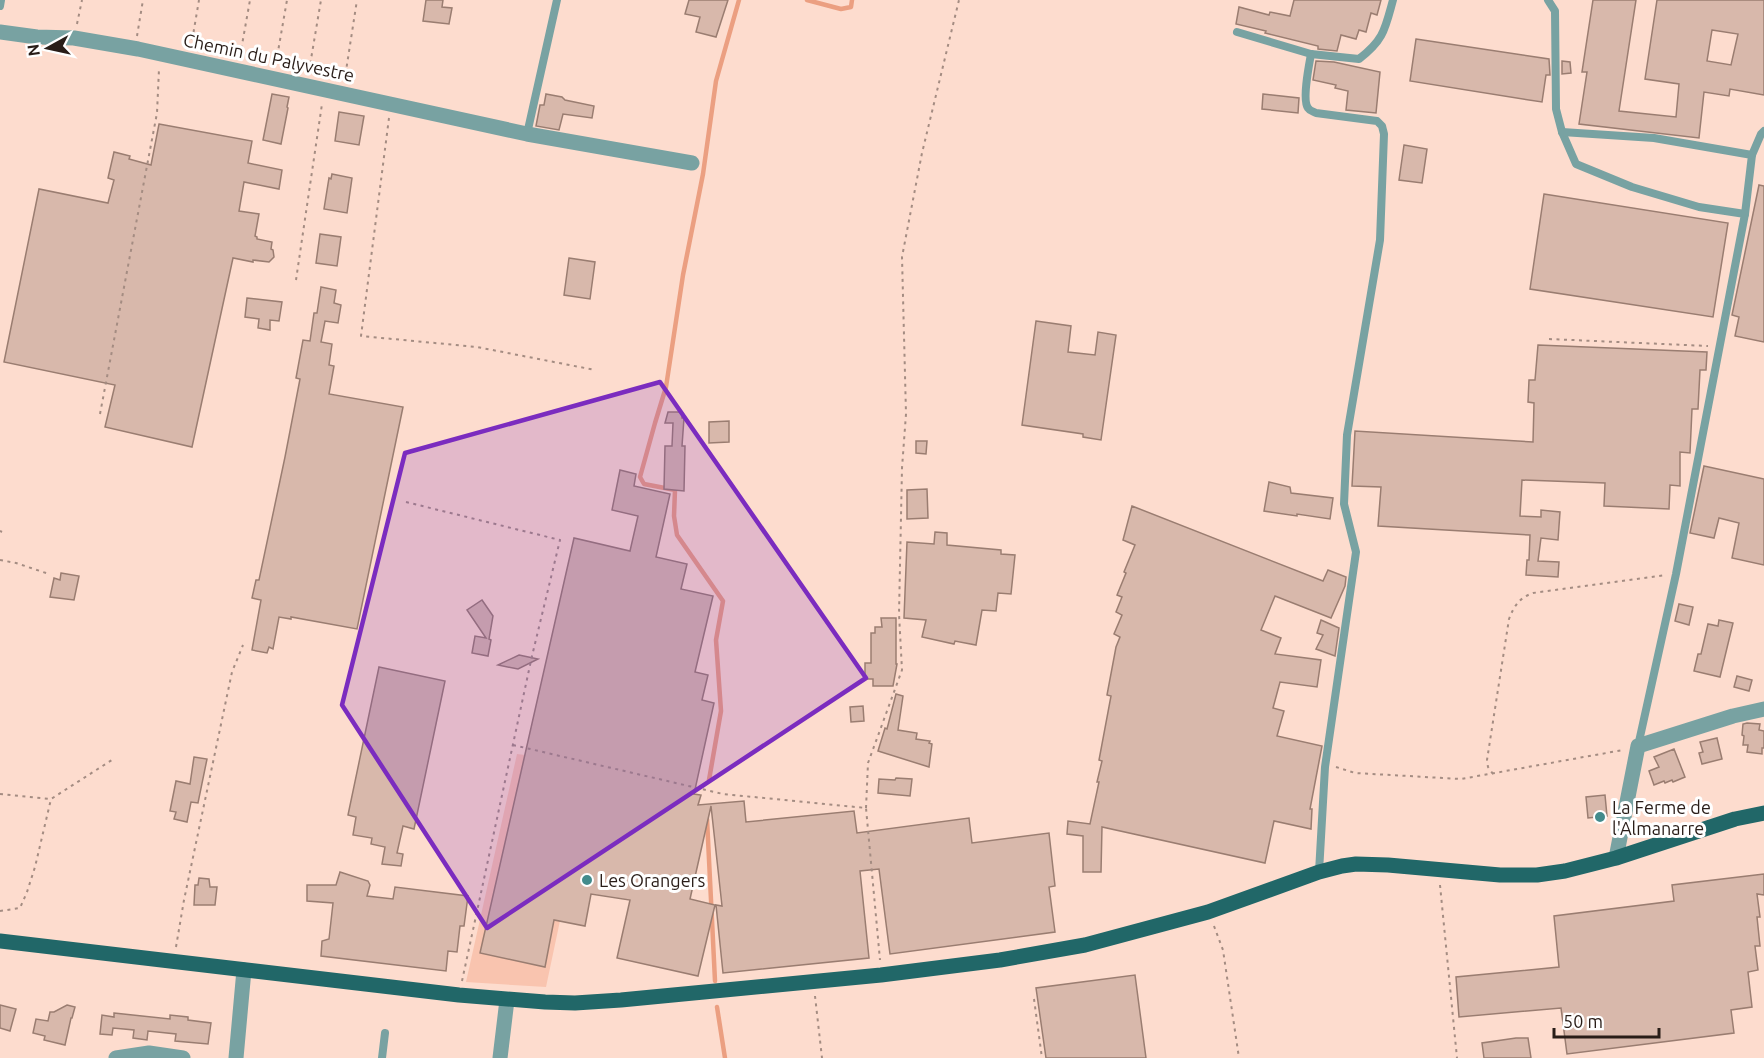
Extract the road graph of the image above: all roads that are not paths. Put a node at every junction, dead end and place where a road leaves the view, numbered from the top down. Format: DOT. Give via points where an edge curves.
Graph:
graph roads {
  1 [pos="1,0"];
  2 [pos="557,0"];
  3 [pos="1394,0"];
  4 [pos="1538,0"];
  5 [pos="1549,1"];
  6 [pos="0,6"];
  7 [pos="0,32"];
  8 [pos="1237,32"];
  9 [pos="1311,54"];
  10 [pos="1562,132"];
  11 [pos="1764,132"];
  12 [pos="527,134"];
  13 [pos="1752,155"];
  14 [pos="692,163"];
  15 [pos="1745,214"];
  16 [pos="1764,709"];
  17 [pos="1638,746"];
  18 [pos="1764,813"];
  19 [pos="1616,858"];
  20 [pos="1318,872"];
  21 [pos="0,941"];
  22 [pos="244,970"];
  23 [pos="507,1000"];
  24 [pos="386,1033"];
  25 [pos="116,1058"];
  26 [pos="183,1058"];
  27 [pos="236,1058"];
  28 [pos="382,1058"];
  29 [pos="500,1058"];
  1 -- 6 [label="lane"];
  2 -- 12 [label="lane"];
  3 -- 9 [label="lane" via="1385,32 1374,48 1359,59"];
  4 -- 5 [label="lane"];
  5 -- 10 [label="lane" via="1555,11 1556,109"];
  7 -- 12 [label="street, Chemin du Palyvestre" via="74,38 328,84 391,103"];
  8 -- 9 [label="lane"];
  9 -- 20 [label="lane" via="1306,94 1310,110 1377,121 1384,134 1380,240 1347,435 1344,504 1356,552 1325,765"];
  10 -- 13 [label="lane" via="1654,138"];
  10 -- 15 [label="lane" via="1576,164 1632,187 1700,207"];
  11 -- 13 [label="lane"];
  12 -- 14 [label="street, Chemin du Palyvestre"];
  13 -- 15 [label="lane"];
  15 -- 17 [label="lane" via="1676,574"];
  16 -- 17 [label="street"];
  17 -- 19 [label="street"];
  18 -- 19 [label="main road"];
  19 -- 20 [label="main road" via="1537,875 1356,864"];
  20 -- 23 [label="main road" via="1208,912 1085,945 1000,960 587,1002"];
  21 -- 22 [label="main road"];
  22 -- 23 [label="main road"];
  22 -- 27 [label="street"];
  23 -- 29 [label="street"];
  24 -- 28 [label="lane"];
  25 -- 26 [label="street" via="149,1053"];
}
